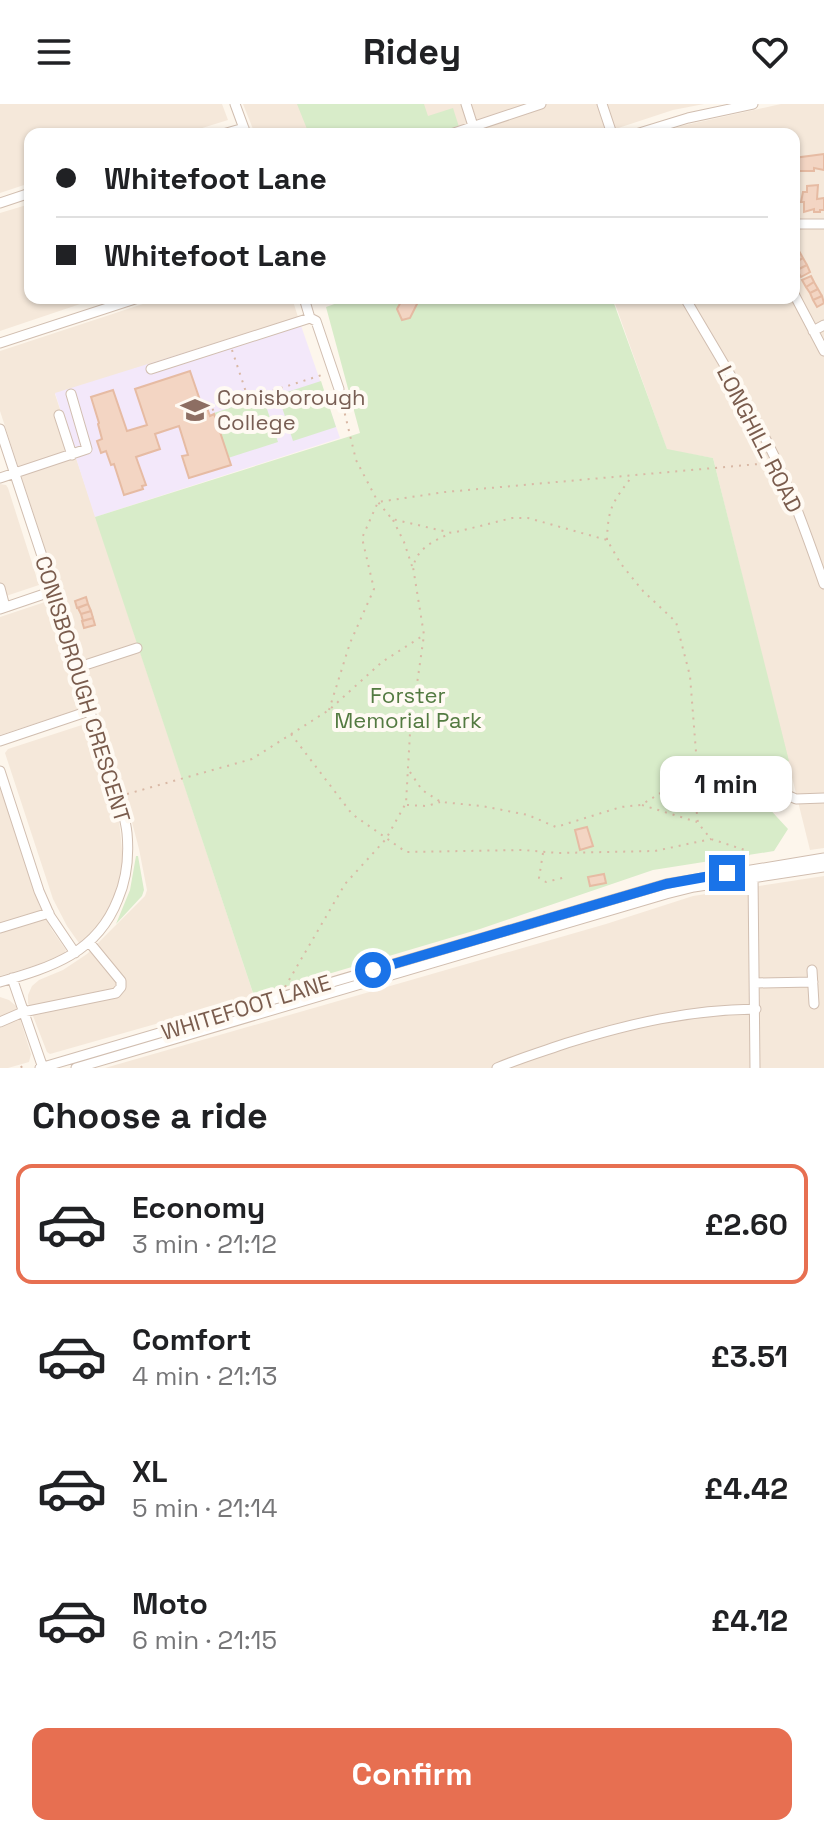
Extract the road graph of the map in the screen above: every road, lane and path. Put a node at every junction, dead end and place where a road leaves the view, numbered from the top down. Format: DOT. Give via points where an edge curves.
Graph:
graph roads {
  1 [pos="235,104"];
  2 [pos="541,104"];
  3 [pos="602,104"];
  4 [pos="753,104"];
  5 [pos="467,106"];
  6 [pos="724,107"];
  7 [pos="473,126"];
  8 [pos="244,128"];
  9 [pos="467,128"];
  10 [pos="610,128"];
  11 [pos="655,128"];
  12 [pos="24,195"];
  13 [pos="0,203"];
  14 [pos="800,224"];
  15 [pos="824,224"];
  16 [pos="120,304"];
  17 [pos="306,304"];
  18 [pos="688,304"];
  19 [pos="799,304"];
  20 [pos="310,318"];
  21 [pos="824,325"];
  22 [pos="813,331"];
  23 [pos="0,343"];
  24 [pos="230,344"];
  25 [pos="824,351"];
  26 [pos="151,369"];
  27 [pos="334,371"];
  28 [pos="339,389"];
  29 [pos="71,394"];
  30 [pos="248,399"];
  31 [pos="212,410"];
  32 [pos="59,415"];
  33 [pos="0,429"];
  34 [pos="69,456"];
  35 [pos="777,463"];
  36 [pos="14,473"];
  37 [pos="634,474"];
  38 [pos="0,478"];
  39 [pos="378,502"];
  40 [pos="392,519"];
  41 [pos="452,533"];
  42 [pos="607,540"];
  43 [pos="413,567"];
  44 [pos="824,584"];
  45 [pos="0,588"];
  46 [pos="53,591"];
  47 [pos="3,608"];
  48 [pos="424,635"];
  49 [pos="137,648"];
  50 [pos="76,668"];
  51 [pos="329,710"];
  52 [pos="89,711"];
  53 [pos="291,734"];
  54 [pos="0,741"];
  55 [pos="691,763"];
  56 [pos="0,771"];
  57 [pos="409,771"];
  58 [pos="787,795"];
  59 [pos="4,796"];
  60 [pos="119,797"];
  61 [pos="824,798"];
  62 [pos="441,802"];
  63 [pos="405,805"];
  64 [pos="641,805"];
  65 [pos="698,823"];
  66 [pos="386,839"];
  67 [pos="711,839"];
  68 [pos="543,852"];
  69 [pos="824,858"];
  70 [pos="824,867"];
  71 [pos="752,869"];
  72 [pos="566,877"];
  73 [pos="49,913"];
  74 [pos="0,916"];
  75 [pos="2,928"];
  76 [pos="89,942"];
  77 [pos="75,953"];
  78 [pos="394,969"];
  79 [pos="812,970"];
  80 [pos="12,978"];
  81 [pos="0,982"];
  82 [pos="813,982"];
  83 [pos="755,983"];
  84 [pos="285,989"];
  85 [pos="814,1004"];
  86 [pos="756,1009"];
  87 [pos="23,1012"];
  88 [pos="0,1022"];
  89 [pos="42,1068"];
  90 [pos="76,1068"];
  91 [pos="497,1068"];
  92 [pos="755,1068"];
  1 -- 8 [label="street"];
  2 -- 7 [label="street"];
  3 -- 10 [label="street"];
  4 -- 6 [label="street"];
  5 -- 7 [label="street"];
  6 -- 11 [label="street"];
  7 -- 9 [label="street"];
  12 -- 13 [label="street"];
  14 -- 15 [label="street"];
  16 -- 23 [label="street"];
  17 -- 20 [label="street"];
  18 -- 35 [label="street, LONGHILL ROAD"];
  19 -- 22 [label="street"];
  20 -- 24 [label="street"];
  20 -- 27 [label="street" via="316,321"];
  21 -- 22 [label="street"];
  22 -- 25 [label="street"];
  24 -- 26 [label="street"];
  24 -- 30 [label="path"];
  27 -- 28 [label="street"];
  27 -- 30 [label="path"];
  28 -- 39 [label="path" via="356,460"];
  29 -- 34 [label="street" via="87,449"];
  30 -- 31 [label="path"];
  32 -- 34 [label="street"];
  33 -- 36 [label="street, CONISBOROUGH CRESCENT"];
  34 -- 36 [label="street"];
  35 -- 37 [label="path"];
  35 -- 44 [label="street, LONGHILL ROAD"];
  36 -- 38 [label="street"];
  36 -- 46 [label="street, CONISBOROUGH CRESCENT"];
  37 -- 39 [label="path"];
  37 -- 42 [label="path" via="608,516"];
  39 -- 40 [label="path"];
  39 -- 51 [label="path" via="362,538 374,589"];
  40 -- 41 [label="path"];
  40 -- 43 [label="path"];
  41 -- 42 [label="path" via="528,518"];
  41 -- 43 [label="path" via="422,548"];
  42 -- 55 [label="path" via="643,591 676,622 690,676 696,752"];
  43 -- 48 [label="path"];
  45 -- 47 [label="street"];
  46 -- 47 [label="street"];
  46 -- 50 [label="street, CONISBOROUGH CRESCENT"];
  48 -- 51 [label="path" via="382,662"];
  48 -- 57 [label="path"];
  49 -- 50 [label="street"];
  50 -- 52 [label="street, CONISBOROUGH CRESCENT"];
  51 -- 53 [label="path"];
  52 -- 54 [label="street"];
  52 -- 60 [label="street, CONISBOROUGH CRESCENT"];
  53 -- 60 [label="path" via="252,759"];
  53 -- 66 [label="path" via="352,814"];
  55 -- 64 [label="path" via="667,789"];
  55 -- 65 [label="path"];
  56 -- 59 [label="street"];
  57 -- 62 [label="path" via="422,790"];
  57 -- 63 [label="path"];
  58 -- 61 [label="street"];
  59 -- 73 [label="street"];
  60 -- 76 [label="street, CONISBOROUGH CRESCENT" via="127,832 125,875 111,914"];
  62 -- 63 [label="path"];
  62 -- 64 [label="path" via="528,815 556,827"];
  63 -- 66 [label="path"];
  64 -- 65 [label="path"];
  65 -- 67 [label="path"];
  66 -- 68 [label="path" via="406,852"];
  66 -- 84 [label="path" via="345,884"];
  67 -- 68 [label="path" via="655,851"];
  67 -- 71 [label="path" via="745,850"];
  68 -- 72 [label="path" via="539,878 546,882"];
  69 -- 71 [label="street, WHITEFOOT LANE"];
  70 -- 71 [label="street, WHITEFOOT LANE"];
  71 -- 78 [label="street, WHITEFOOT LANE" via="666,884"];
  71 -- 83 [label="street"];
  73 -- 75 [label="street"];
  73 -- 77 [label="street"];
  74 -- 75 [label="street"];
  76 -- 77 [label="street, CONISBOROUGH CRESCENT"];
  76 -- 87 [label="street" via="121,981 116,993"];
  77 -- 80 [label="street, CONISBOROUGH CRESCENT"];
  78 -- 89 [label="street, WHITEFOOT LANE"];
  78 -- 90 [label="street, WHITEFOOT LANE"];
  79 -- 82 [label="street"];
  80 -- 81 [label="street, CONISBOROUGH CRESCENT"];
  80 -- 87 [label="street"];
  82 -- 83 [label="street"];
  82 -- 85 [label="street"];
  83 -- 86 [label="street"];
  86 -- 91 [label="street" via="633,1023"];
  86 -- 92 [label="street"];
  87 -- 88 [label="street"];
  87 -- 89 [label="street"];
}
